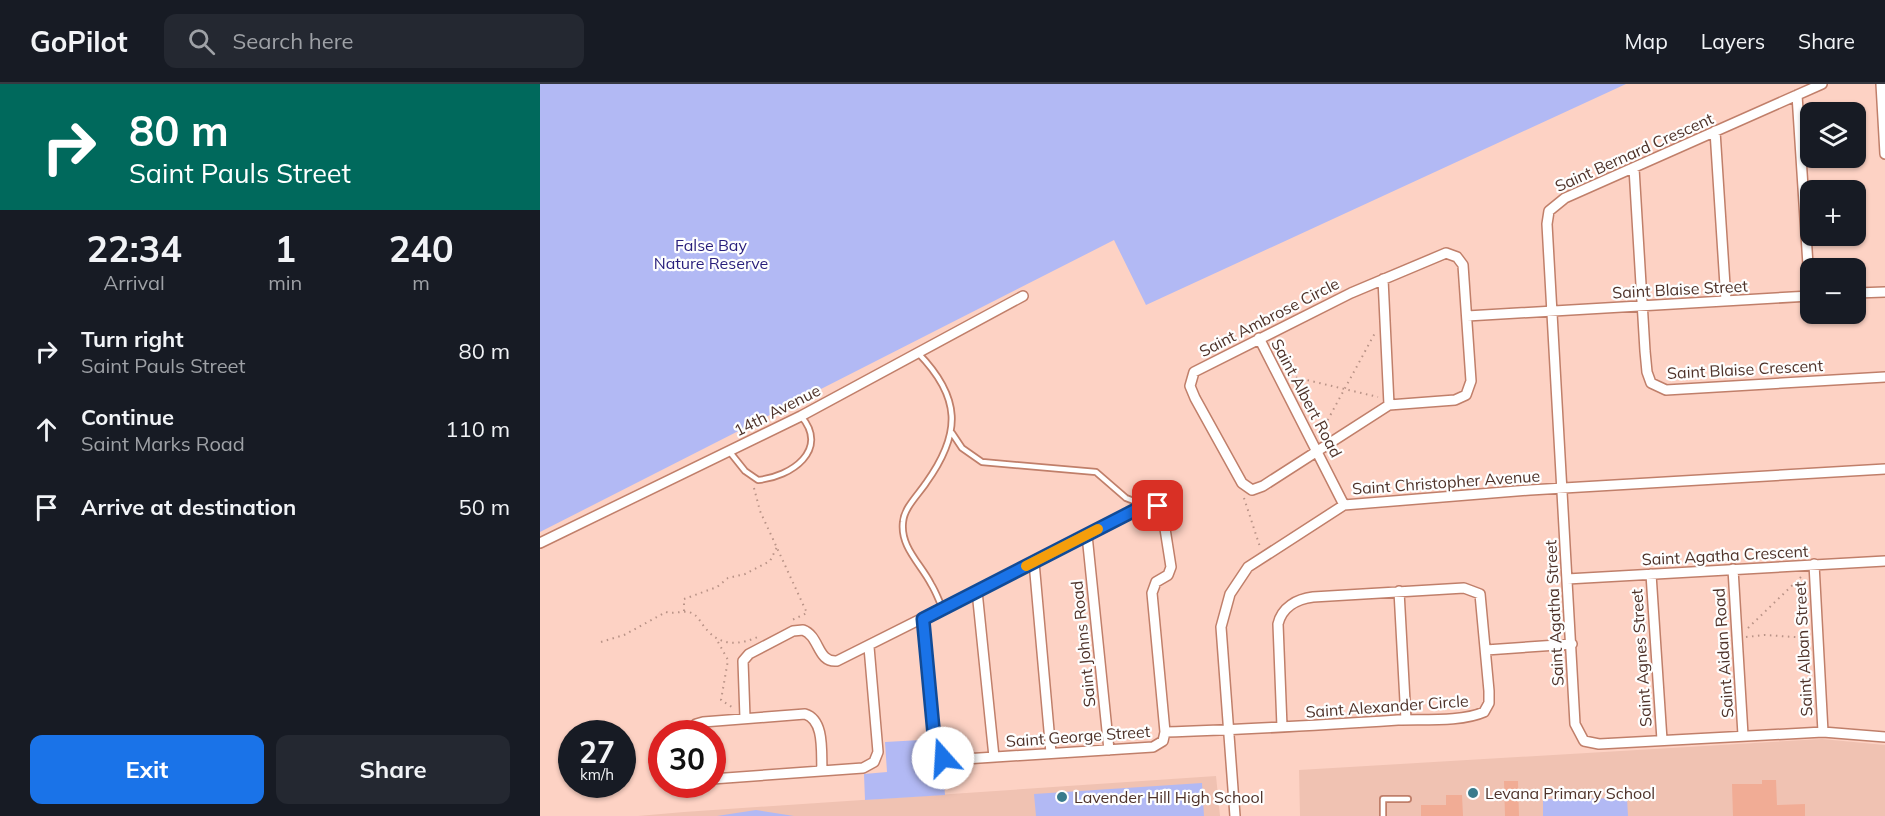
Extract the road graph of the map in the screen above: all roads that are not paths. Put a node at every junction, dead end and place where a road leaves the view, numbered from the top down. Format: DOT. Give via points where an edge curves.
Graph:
graph roads {
  1 [pos="1822,84"];
  2 [pos="1881,84"];
  3 [pos="1797,95"];
  4 [pos="1715,131"];
  5 [pos="1885,154"];
  6 [pos="1634,168"];
  7 [pos="1808,258"];
  8 [pos="1383,279"];
  9 [pos="1885,292"];
  10 [pos="1866,293"];
  11 [pos="1023,296"];
  12 [pos="1800,297"];
  13 [pos="1726,301"];
  14 [pos="1643,306"];
  15 [pos="1552,311"];
  16 [pos="1467,316"];
  17 [pos="1259,338"];
  18 [pos="918,353"];
  19 [pos="1885,377"];
  20 [pos="1389,403"];
  21 [pos="801,416"];
  22 [pos="952,432"];
  23 [pos="729,451"];
  24 [pos="1318,451"];
  25 [pos="1885,470"];
  26 [pos="1563,488"];
  27 [pos="1145,505"];
  28 [pos="1344,505"];
  29 [pos="1087,535"];
  30 [pos="540,543"];
  31 [pos="1885,561"];
  32 [pos="1034,562"];
  33 [pos="1814,564"];
  34 [pos="1733,569"];
  35 [pos="1651,574"];
  36 [pos="1567,579"];
  37 [pos="978,591"];
  38 [pos="1399,591"];
  39 [pos="943,609"];
  40 [pos="923,619"];
  41 [pos="1572,644"];
  42 [pos="869,647"];
  43 [pos="1486,650"];
  44 [pos="745,718"];
  45 [pos="724,720"];
  46 [pos="1406,720"];
  47 [pos="1282,727"];
  48 [pos="1228,730"];
  49 [pos="1166,732"];
  50 [pos="1823,732"];
  51 [pos="1743,735"];
  52 [pos="1885,737"];
  53 [pos="1662,740"];
  54 [pos="1109,750"];
  55 [pos="1051,753"];
  56 [pos="994,757"];
  57 [pos="822,770"];
  58 [pos="726,778"];
  59 [pos="1408,799"];
  60 [pos="1235,816"];
  61 [pos="1383,816"];
  1 -- 3 [label="street, Saint Bernard Crescent"];
  2 -- 5 [label="street"];
  3 -- 4 [label="street, Saint Bernard Crescent"];
  3 -- 7 [label="street"];
  4 -- 6 [label="street, Saint Bernard Crescent"];
  4 -- 13 [label="street"];
  6 -- 14 [label="street"];
  6 -- 15 [label="street, Saint Bernard Crescent" via="1558,202 1549,211"];
  8 -- 16 [label="street, Saint Ambrose Circle" via="1440,254 1457,257 1463,265"];
  8 -- 17 [label="street, Saint Ambrose Circle"];
  8 -- 20 [label="street"];
  9 -- 10 [label="street"];
  11 -- 18 [label="street, 14th Avenue"];
  12 -- 13 [label="street, Saint Blaise Street"];
  13 -- 14 [label="street, Saint Blaise Street"];
  14 -- 15 [label="street, Saint Blaise Street"];
  14 -- 19 [label="street, Saint Blaise Crescent" via="1647,372 1651,383 1659,388"];
  15 -- 16 [label="street"];
  15 -- 26 [label="street, Saint Bernard Crescent"];
  16 -- 20 [label="street, Saint Ambrose Circle" via="1471,381 1466,395 1455,400"];
  17 -- 24 [label="street, Saint Albert Road"];
  17 -- 24 [label="street, Saint Ambrose Circle" via="1202,367 1191,379 1195,399 1242,483 1252,490"];
  18 -- 21 [label="street, 14th Avenue"];
  18 -- 22 [label="lane" via="933,368 949,399"];
  20 -- 24 [label="street, Saint Ambrose Circle"];
  21 -- 23 [label="street, 14th Avenue"];
  21 -- 23 [label="lane" via="811,432 812,445 808,454 775,476 758,480 752,477"];
  22 -- 27 [label="lane" via="962,448 982,462 1096,472 1126,498"];
  22 -- 39 [label="lane" via="946,451 903,522 909,549"];
  23 -- 30 [label="street, 14th Avenue"];
  24 -- 28 [label="street, Saint Albert Road"];
  25 -- 26 [label="street, Saint Christopher Avenue"];
  26 -- 28 [label="street, Saint Christopher Avenue"];
  26 -- 36 [label="street, Saint Agatha Street"];
  27 -- 29 [label="street"];
  27 -- 49 [label="street" via="1155,505 1161,511 1171,567 1168,575 1156,582 1152,593"];
  28 -- 48 [label="street, Saint Christopher Avenue" via="1240,575 1222,618"];
  29 -- 32 [label="street"];
  29 -- 54 [label="street, Saint Johns Road"];
  31 -- 33 [label="street, Saint Agatha Crescent"];
  32 -- 37 [label="street"];
  32 -- 55 [label="street"];
  33 -- 34 [label="street, Saint Agatha Crescent"];
  33 -- 50 [label="street, Saint Alban Street"];
  34 -- 35 [label="street, Saint Agatha Crescent"];
  34 -- 51 [label="street, Saint Aidan Road"];
  35 -- 36 [label="street, Saint Agatha Crescent"];
  35 -- 53 [label="street, Saint Agnes Street"];
  36 -- 41 [label="street, Saint Agatha Street"];
  37 -- 39 [label="street"];
  37 -- 56 [label="street"];
  38 -- 43 [label="street, Saint Alexander Circle" via="1477,591 1482,598"];
  38 -- 46 [label="street"];
  38 -- 47 [label="street, Saint Alexander Circle" via="1304,598 1282,613 1278,636"];
  39 -- 40 [label="street"];
  40 -- 42 [label="street"];
  40 -- 56 [label="street, Saint George Street" via="938,753 949,760"];
  41 -- 43 [label="street"];
  41 -- 53 [label="street, Saint Agatha Street" via="1575,723 1580,736 1599,744"];
  42 -- 44 [label="street" via="832,662 823,657 809,632 797,630 749,654 742,666"];
  42 -- 57 [label="street" via="878,752 868,766"];
  43 -- 46 [label="street, Saint Alexander Circle" via="1490,691 1484,712"];
  44 -- 45 [label="street"];
  44 -- 57 [label="street" via="811,716 819,728"];
  46 -- 47 [label="street, Saint Alexander Circle"];
  47 -- 48 [label="street, Saint Alexander Circle"];
  48 -- 49 [label="street, Saint George Street"];
  48 -- 60 [label="street, Saint Christopher Avenue"];
  49 -- 54 [label="street, Saint George Street" via="1157,746"];
  50 -- 51 [label="street"];
  50 -- 52 [label="street"];
  51 -- 53 [label="street"];
  54 -- 55 [label="street, Saint George Street"];
  55 -- 56 [label="street, Saint George Street"];
  57 -- 58 [label="street"];
  59 -- 61 [label="lane" via="1383,800"];
}
